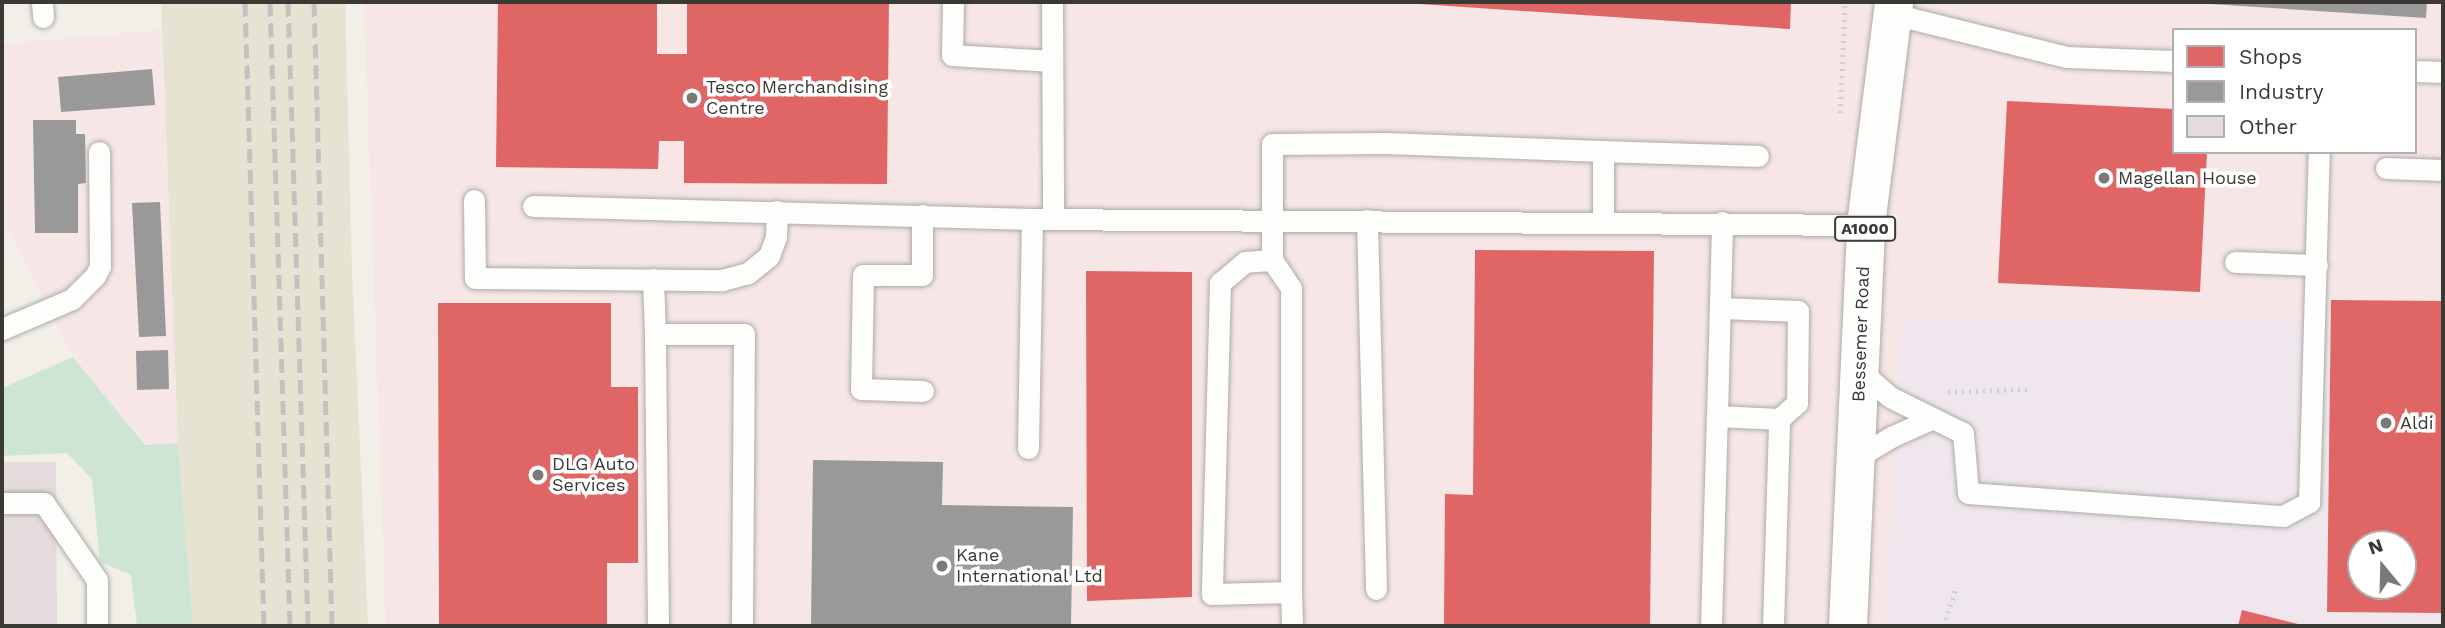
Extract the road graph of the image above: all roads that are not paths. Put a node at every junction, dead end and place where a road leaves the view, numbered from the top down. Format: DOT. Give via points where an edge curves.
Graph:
graph roads {
  1 [pos="953,2"];
  2 [pos="1052,2"];
  3 [pos="1893,8"];
  4 [pos="1052,61"];
  5 [pos="2172,61"];
  6 [pos="2417,71"];
  7 [pos="2443,72"];
  8 [pos="1604,151"];
  9 [pos="99,152"];
  10 [pos="2319,154"];
  11 [pos="1758,156"];
  12 [pos="2386,168"];
  13 [pos="2443,170"];
  14 [pos="474,200"];
  15 [pos="533,206"];
  16 [pos="777,211"];
  17 [pos="922,215"];
  18 [pos="1043,218"];
  19 [pos="1271,220"];
  20 [pos="1367,220"];
  21 [pos="1603,221"];
  22 [pos="1721,222"];
  23 [pos="1866,225"];
  24 [pos="1272,260"];
  25 [pos="2235,262"];
  26 [pos="2316,265"];
  27 [pos="653,279"];
  28 [pos="1721,308"];
  29 [pos="2,330"];
  30 [pos="655,334"];
  31 [pos="1860,370"];
  32 [pos="923,391"];
  33 [pos="1717,416"];
  34 [pos="1779,419"];
  35 [pos="1931,419"];
  36 [pos="1028,448"];
  37 [pos="1856,458"];
  38 [pos="2,503"];
  39 [pos="1376,589"];
  40 [pos="1291,592"];
  41 [pos="97,626"];
  42 [pos="658,626"];
  43 [pos="742,626"];
  44 [pos="1292,626"];
  45 [pos="1711,626"];
  46 [pos="1773,626"];
  47 [pos="1848,626"];
  1 -- 4 [label="lane" via="952,55"];
  2 -- 4 [label="lane"];
  3 -- 5 [label="lane" via="2067,57"];
  3 -- 23 [label="main road, Bessemer Road / A1000"];
  4 -- 18 [label="lane"];
  6 -- 7 [label="lane"];
  8 -- 11 [label="lane"];
  8 -- 19 [label="lane" via="1272,144"];
  8 -- 21 [label="lane"];
  9 -- 29 [label="lane" via="100,266 95,276 72,299"];
  10 -- 26 [label="lane"];
  12 -- 13 [label="lane"];
  14 -- 27 [label="lane" via="475,278"];
  15 -- 16 [label="lane"];
  16 -- 17 [label="lane"];
  16 -- 27 [label="lane" via="776,237 769,256 748,273 722,280"];
  17 -- 18 [label="lane"];
  17 -- 32 [label="lane" via="922,275 863,275 861,389"];
  18 -- 19 [label="lane"];
  18 -- 36 [label="lane"];
  19 -- 20 [label="lane"];
  19 -- 24 [label="lane"];
  20 -- 21 [label="lane"];
  20 -- 39 [label="lane"];
  21 -- 22 [label="lane"];
  22 -- 23 [label="lane"];
  22 -- 28 [label="lane"];
  23 -- 31 [label="main road, Bessemer Road / A1000"];
  24 -- 40 [label="lane" via="1291,288"];
  24 -- 40 [label="lane" via="1245,262 1220,283 1212,594"];
  25 -- 26 [label="lane"];
  26 -- 35 [label="lane" via="2309,502 2283,516 1968,493 1963,433"];
  27 -- 30 [label="lane"];
  28 -- 33 [label="lane"];
  28 -- 34 [label="lane" via="1798,311 1797,403"];
  30 -- 42 [label="lane"];
  30 -- 43 [label="lane" via="744,334"];
  31 -- 35 [label="lane" via="1890,397"];
  31 -- 37 [label="main road, Bessemer Road / A1000"];
  33 -- 34 [label="lane"];
  33 -- 45 [label="lane"];
  34 -- 46 [label="lane"];
  35 -- 37 [label="lane"];
  37 -- 47 [label="main road, Bessemer Road / A1000"];
  38 -- 41 [label="lane" via="44,503 97,580"];
  40 -- 44 [label="lane"];
}
